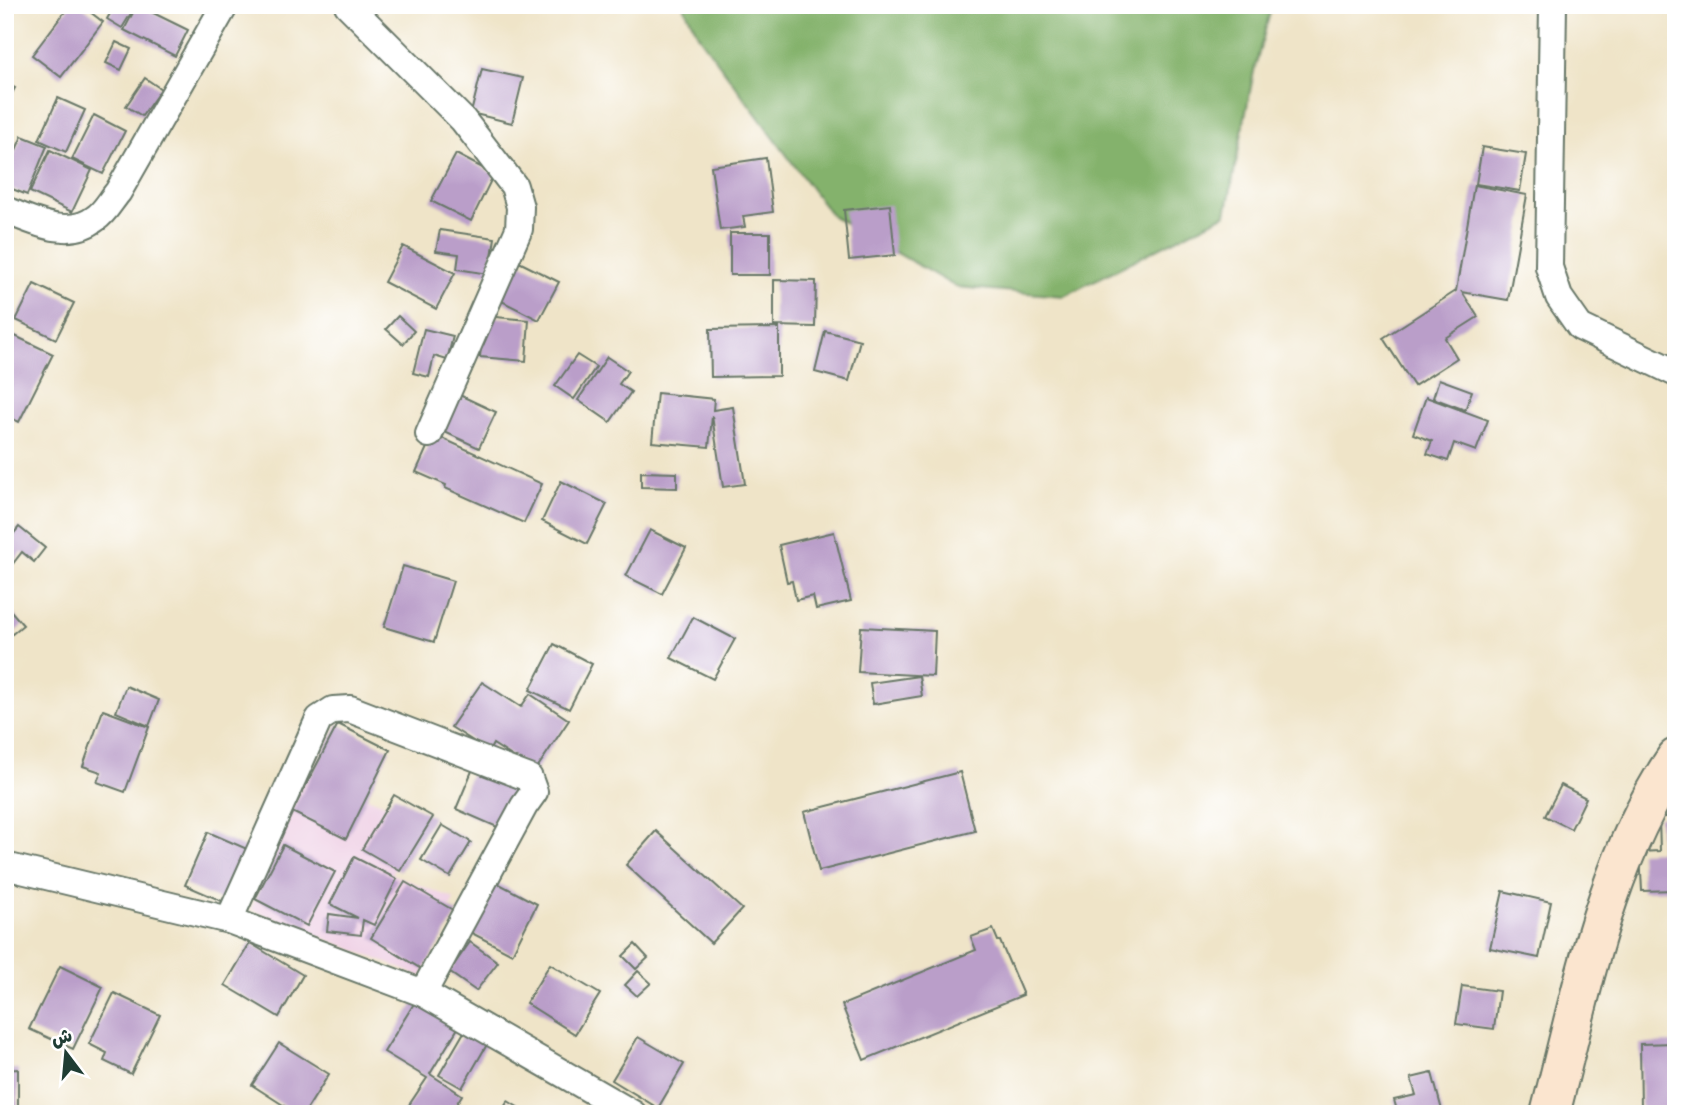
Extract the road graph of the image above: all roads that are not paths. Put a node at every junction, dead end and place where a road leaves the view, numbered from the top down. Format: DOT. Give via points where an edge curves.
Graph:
graph roads {
  1 [pos="225,5"];
  2 [pos="348,5"];
  3 [pos="1553,5"];
  4 [pos="5,210"];
  5 [pos="1676,373"];
  6 [pos="429,434"];
  7 [pos="1676,758"];
  8 [pos="5,866"];
  9 [pos="229,920"];
  10 [pos="423,993"];
  11 [pos="633,1114"];
  12 [pos="1550,1114"];
  1 -- 4 [label="street" via="118,192 97,218 75,230 51,227"];
  2 -- 6 [label="street" via="464,120 514,186 520,207 519,229"];
  3 -- 5 [label="street" via="1549,267 1559,297 1580,327"];
  7 -- 12 [label="street" via="1634,831 1606,904"];
  8 -- 9 [label="street"];
  9 -- 10 [label="street"];
  9 -- 10 [label="street" via="319,719 333,710 350,709 528,778 534,792"];
  10 -- 11 [label="street"];
}
